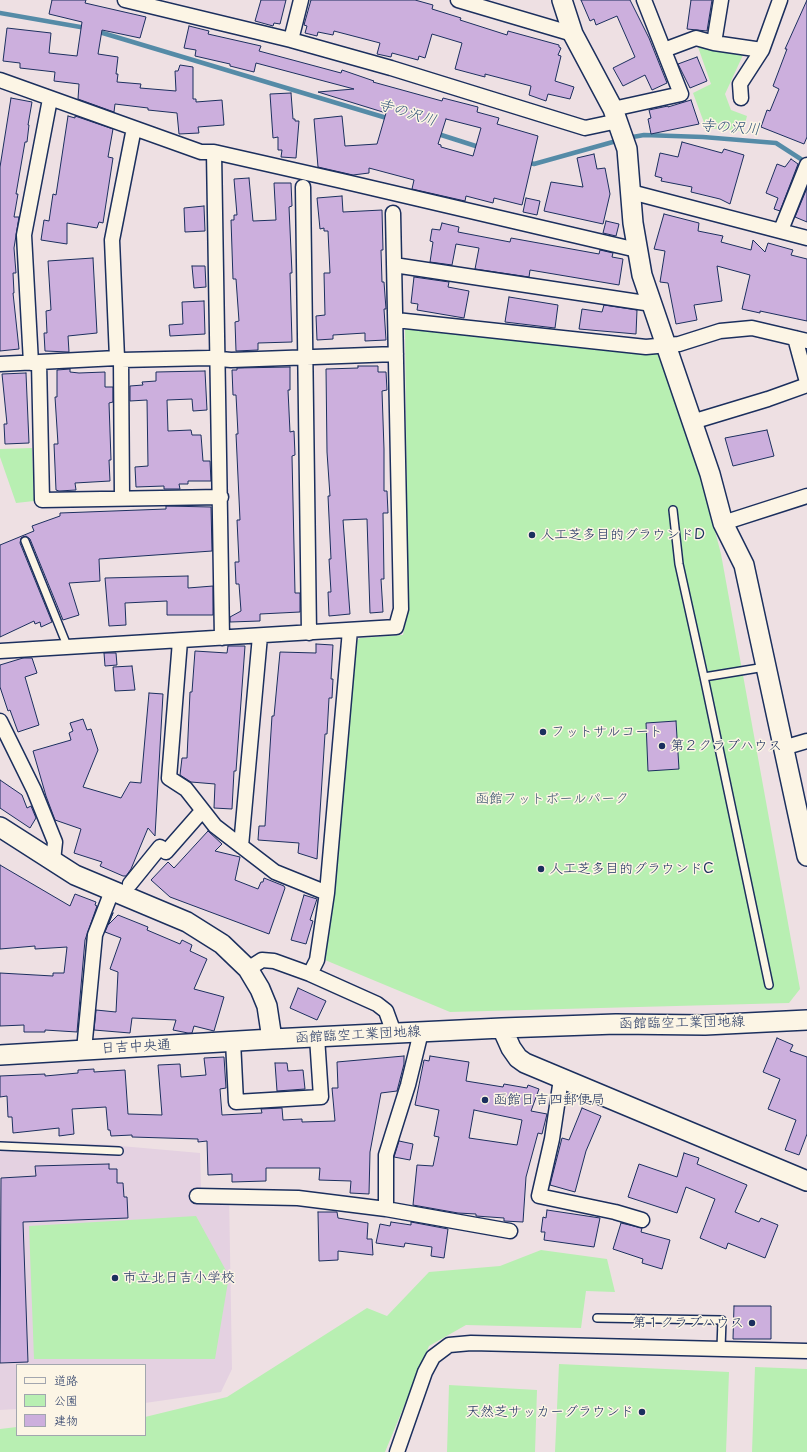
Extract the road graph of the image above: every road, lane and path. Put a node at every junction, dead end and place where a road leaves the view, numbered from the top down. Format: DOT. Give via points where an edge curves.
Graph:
graph roads {
  1 [pos="125,0"];
  2 [pos="301,0"];
  3 [pos="458,0"];
  4 [pos="562,0"];
  5 [pos="644,0"];
  6 [pos="721,0"];
  7 [pos="780,0"];
  8 [pos="573,34"];
  9 [pos="291,40"];
  10 [pos="714,43"];
  11 [pos="664,50"];
  12 [pos="762,50"];
  13 [pos="0,80"];
  14 [pos="741,98"];
  15 [pos="50,99"];
  16 [pos="618,120"];
  17 [pos="134,128"];
  18 [pos="214,152"];
  19 [pos="806,168"];
  20 [pos="303,187"];
  21 [pos="631,192"];
  22 [pos="393,213"];
  23 [pos="781,230"];
  24 [pos="807,238"];
  25 [pos="637,250"];
  26 [pos="394,265"];
  27 [pos="652,304"];
  28 [pos="396,320"];
  29 [pos="801,340"];
  30 [pos="666,345"];
  31 [pos="396,354"];
  32 [pos="307,358"];
  33 [pos="119,359"];
  34 [pos="218,359"];
  35 [pos="35,362"];
  36 [pos="0,364"];
  37 [pos="807,382"];
  38 [pos="807,385"];
  39 [pos="692,422"];
  40 [pos="807,496"];
  41 [pos="221,497"];
  42 [pos="122,498"];
  43 [pos="673,510"];
  44 [pos="723,523"];
  45 [pos="25,540"];
  46 [pos="350,630"];
  47 [pos="309,633"];
  48 [pos="260,636"];
  49 [pos="222,638"];
  50 [pos="180,641"];
  51 [pos="68,648"];
  52 [pos="0,651"];
  53 [pos="765,667"];
  54 [pos="704,677"];
  55 [pos="0,721"];
  56 [pos="807,741"];
  57 [pos="782,748"];
  58 [pos="202,811"];
  59 [pos="0,827"];
  60 [pos="241,846"];
  61 [pos="807,856"];
  62 [pos="53,861"];
  63 [pos="130,884"];
  64 [pos="112,891"];
  65 [pos="327,893"];
  66 [pos="248,969"];
  67 [pos="310,974"];
  68 [pos="769,985"];
  69 [pos="807,1020"];
  70 [pos="502,1028"];
  71 [pos="421,1032"];
  72 [pos="394,1034"];
  73 [pos="316,1037"];
  74 [pos="272,1039"];
  75 [pos="233,1041"];
  76 [pos="84,1050"];
  77 [pos="0,1055"];
  78 [pos="561,1079"];
  79 [pos="0,1146"];
  80 [pos="119,1151"];
  81 [pos="807,1181"];
  82 [pos="197,1196"];
  83 [pos="386,1209"];
  84 [pos="642,1220"];
  85 [pos="510,1231"];
  86 [pos="597,1318"];
  87 [pos="721,1348"];
  88 [pos="807,1351"];
  89 [pos="397,1452"];
  1 -- 9 [label="street"];
  2 -- 9 [label="street"];
  3 -- 8 [label="street"];
  4 -- 8 [label="street"];
  5 -- 11 [label="street"];
  6 -- 10 [label="street"];
  7 -- 12 [label="street"];
  8 -- 16 [label="street"];
  9 -- 16 [label="street" via="585,128"];
  10 -- 11 [label="street" via="696,38"];
  10 -- 12 [label="street"];
  11 -- 16 [label="street" via="681,94"];
  12 -- 14 [label="street" via="740,84"];
  13 -- 15 [label="street"];
  15 -- 17 [label="street"];
  15 -- 35 [label="street" via="24,235"];
  16 -- 21 [label="street" via="627,149"];
  17 -- 18 [label="street" via="201,152"];
  17 -- 33 [label="street" via="112,240"];
  18 -- 25 [label="street"];
  18 -- 34 [label="street"];
  19 -- 23 [label="street"];
  20 -- 32 [label="street"];
  21 -- 23 [label="street"];
  21 -- 25 [label="street"];
  22 -- 26 [label="street"];
  23 -- 24 [label="street"];
  25 -- 27 [label="street"];
  26 -- 27 [label="street"];
  26 -- 28 [label="street"];
  27 -- 30 [label="street"];
  28 -- 30 [label="street" via="646,347"];
  28 -- 31 [label="street"];
  29 -- 30 [label="street" via="752,328 720,331 678,344"];
  29 -- 37 [label="street"];
  30 -- 39 [label="street"];
  31 -- 32 [label="street"];
  31 -- 46 [label="street" via="401,609 396,627"];
  32 -- 34 [label="street"];
  32 -- 47 [label="street"];
  33 -- 34 [label="street"];
  33 -- 35 [label="street"];
  33 -- 42 [label="street"];
  34 -- 41 [label="street"];
  35 -- 36 [label="street"];
  35 -- 42 [label="street" via="42,500"];
  38 -- 39 [label="street"];
  39 -- 44 [label="street"];
  40 -- 44 [label="street"];
  41 -- 42 [label="street"];
  41 -- 49 [label="street"];
  43 -- 54 [label="lane" via="679,564"];
  44 -- 53 [label="street" via="744,565"];
  45 -- 51 [label="lane"];
  46 -- 47 [label="street"];
  46 -- 65 [label="street"];
  47 -- 48 [label="street"];
  48 -- 49 [label="street"];
  48 -- 60 [label="street"];
  49 -- 50 [label="street"];
  50 -- 51 [label="street"];
  50 -- 58 [label="street" via="169,778 186,789"];
  51 -- 52 [label="street"];
  53 -- 54 [label="lane"];
  53 -- 57 [label="street"];
  54 -- 68 [label="lane"];
  55 -- 62 [label="street" via="34,790 55,842"];
  56 -- 57 [label="street"];
  57 -- 61 [label="street"];
  58 -- 60 [label="street" via="215,826"];
  58 -- 63 [label="street" via="166,852 160,847"];
  59 -- 62 [label="street"];
  60 -- 65 [label="street" via="275,872"];
  62 -- 64 [label="street" via="75,875"];
  64 -- 66 [label="street" via="187,922 222,944"];
  64 -- 76 [label="street" via="95,935"];
  65 -- 67 [label="street" via="317,960"];
  66 -- 67 [label="street" via="262,960 274,961"];
  66 -- 74 [label="street" via="267,1006"];
  67 -- 72 [label="street" via="377,1004 386,1011"];
  69 -- 70 [label="street, 函館臨空工業団地線" via="705,1025 616,1024"];
  70 -- 71 [label="street, 函館臨空工業団地線"];
  70 -- 78 [label="street" via="518,1058"];
  71 -- 72 [label="street, 函館臨空工業団地線"];
  71 -- 83 [label="street" via="408,1085 386,1155"];
  72 -- 73 [label="street, 函館臨空工業団地線"];
  73 -- 74 [label="street, 函館臨空工業団地線"];
  73 -- 75 [label="street" via="321,1097 236,1102"];
  74 -- 75 [label="street, 日吉中央通"];
  75 -- 76 [label="street, 日吉中央通"];
  76 -- 77 [label="street, 日吉中央通"];
  78 -- 81 [label="street"];
  78 -- 84 [label="street" via="552,1139 539,1196"];
  79 -- 80 [label="lane"];
  82 -- 83 [label="street" via="298,1198"];
  83 -- 85 [label="street"];
  86 -- 87 [label="lane" via="722,1320"];
  87 -- 88 [label="street"];
  87 -- 89 [label="street" via="472,1343 449,1345 433,1357 425,1372"];
}
